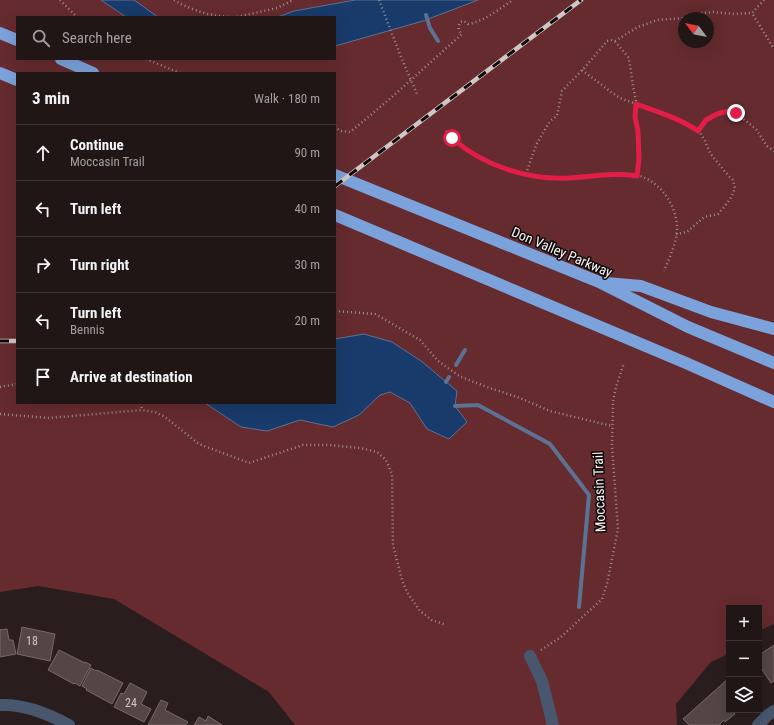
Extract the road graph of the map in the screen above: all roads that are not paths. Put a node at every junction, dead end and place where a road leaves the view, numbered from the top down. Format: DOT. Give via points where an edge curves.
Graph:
graph roads {
  1 [pos="0,33"];
  2 [pos="16,40"];
  3 [pos="63,60"];
  4 [pos="91,72"];
  5 [pos="0,73"];
  6 [pos="16,80"];
  7 [pos="336,175"];
  8 [pos="336,214"];
  9 [pos="599,282"];
  10 [pos="774,329"];
  11 [pos="774,363"];
  12 [pos="774,402"];
  13 [pos="530,656"];
  14 [pos="0,705"];
  15 [pos="774,711"];
  16 [pos="69,725"];
  17 [pos="553,725"];
  18 [pos="758,725"];
  1 -- 2 [label="highway"];
  3 -- 4 [label="highway"];
  5 -- 6 [label="highway"];
  7 -- 9 [label="highway, Don Valley Parkway"];
  8 -- 12 [label="highway"];
  9 -- 10 [label="highway" via="640,286 711,312"];
  9 -- 11 [label="highway, Don Valley Parkway" via="688,327"];
  13 -- 17 [label="street" via="542,681"];
  14 -- 16 [label="street" via="35,709"];
  15 -- 18 [label="street"];
}
